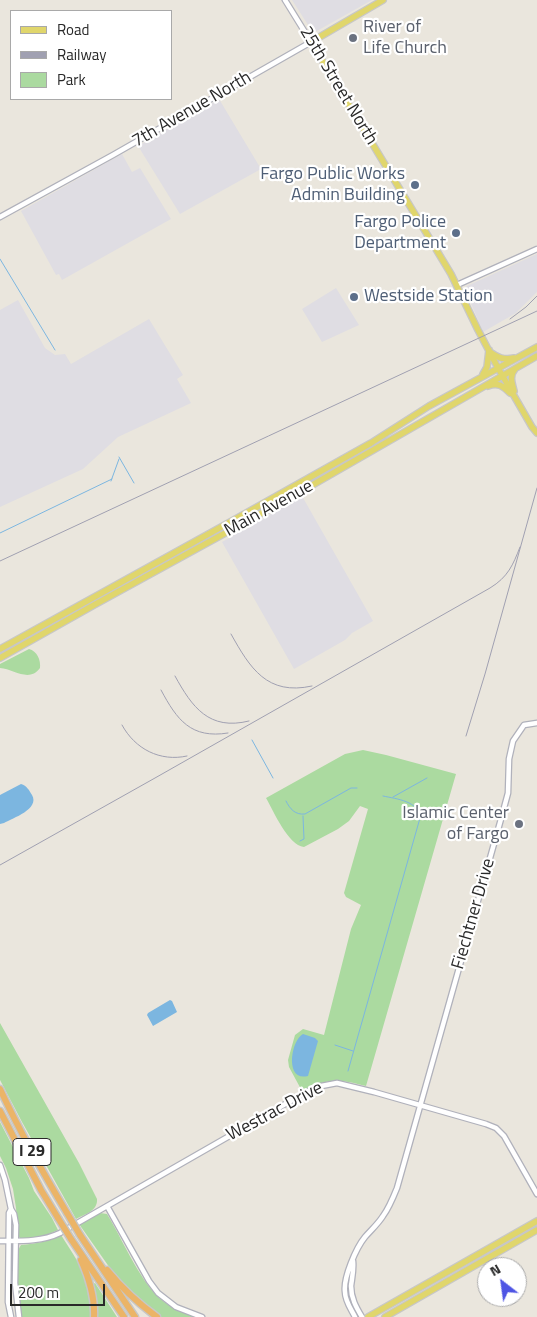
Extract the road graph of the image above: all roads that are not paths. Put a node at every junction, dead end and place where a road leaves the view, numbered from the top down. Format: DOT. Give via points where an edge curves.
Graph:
graph roads {
  1 [pos="286,0"];
  2 [pos="384,0"];
  3 [pos="311,42"];
  4 [pos="0,217"];
  5 [pos="537,249"];
  6 [pos="457,285"];
  7 [pos="537,347"];
  8 [pos="489,350"];
  9 [pos="537,356"];
  10 [pos="518,357"];
  11 [pos="517,366"];
  12 [pos="498,368"];
  13 [pos="502,375"];
  14 [pos="476,380"];
  15 [pos="470,394"];
  16 [pos="516,398"];
  17 [pos="410,418"];
  18 [pos="537,433"];
  19 [pos="378,447"];
  20 [pos="244,515"];
  21 [pos="222,534"];
  22 [pos="0,649"];
  23 [pos="0,658"];
  24 [pos="537,723"];
  25 [pos="0,1089"];
  26 [pos="420,1105"];
  27 [pos="0,1111"];
  28 [pos="0,1165"];
  29 [pos="537,1194"];
  30 [pos="107,1206"];
  31 [pos="11,1209"];
  32 [pos="537,1221"];
  33 [pos="537,1230"];
  34 [pos="0,1240"];
  35 [pos="8,1241"];
  36 [pos="15,1241"];
  37 [pos="72,1241"];
  38 [pos="93,1254"];
  39 [pos="353,1261"];
  40 [pos="436,1279"];
  41 [pos="414,1301"];
  42 [pos="10,1317"];
  43 [pos="19,1317"];
  44 [pos="94,1317"];
  45 [pos="124,1317"];
  46 [pos="135,1317"];
  47 [pos="157,1317"];
  48 [pos="202,1317"];
  49 [pos="355,1317"];
  50 [pos="362,1317"];
  51 [pos="368,1317"];
  52 [pos="385,1317"];
  1 -- 3 [label="street, 25th Street North"];
  2 -- 3 [label="main road, 7th Avenue North"];
  3 -- 4 [label="street, 7th Avenue North"];
  3 -- 6 [label="main road, 25th Street North"];
  5 -- 6 [label="street"];
  6 -- 8 [label="main road, 25th Street North"];
  7 -- 10 [label="main road, Main Avenue"];
  8 -- 10 [label="main road" via="502,359"];
  8 -- 12 [label="main road, 25th Street North"];
  8 -- 14 [label="main road" via="486,370"];
  9 -- 11 [label="main road, Main Avenue"];
  10 -- 12 [label="main road, Main Avenue"];
  11 -- 13 [label="main road, Main Avenue"];
  11 -- 16 [label="main road" via="511,379"];
  12 -- 13 [label="main road, 25th Street North"];
  12 -- 14 [label="main road, Main Avenue"];
  13 -- 15 [label="main road, Main Avenue"];
  13 -- 16 [label="main road, 25th Street North"];
  14 -- 17 [label="main road, Main Avenue"];
  15 -- 16 [label="main road" via="497,384"];
  15 -- 19 [label="main road, Main Avenue"];
  16 -- 18 [label="main road, 25th Street North"];
  17 -- 19 [label="main road" via="410,424"];
  17 -- 20 [label="main road, Main Avenue"];
  19 -- 21 [label="main road, Main Avenue"];
  20 -- 21 [label="main road"];
  20 -- 22 [label="main road, Main Avenue"];
  21 -- 23 [label="main road, Main Avenue"];
  24 -- 26 [label="street, Fiechtner Drive" via="524,725 513,742 508,793"];
  25 -- 38 [label="highway, I 29, bridge" via="50,1186"];
  26 -- 29 [label="street, Westrac Drive" via="496,1128 504,1136"];
  26 -- 30 [label="street, Westrac Drive" via="337,1083 316,1087"];
  26 -- 39 [label="street, Fiechtner Drive" via="389,1207 362,1241"];
  27 -- 37 [label="highway, I 29, bridge"];
  28 -- 31 [label="street"];
  30 -- 36 [label="street, Westrac Drive" via="55,1236"];
  30 -- 48 [label="street" via="158,1293 176,1307"];
  31 -- 35 [label="street"];
  31 -- 36 [label="street" via="16,1225"];
  32 -- 40 [label="main road"];
  33 -- 41 [label="main road"];
  34 -- 35 [label="street, Westrac Drive"];
  35 -- 36 [label="street, Westrac Drive"];
  35 -- 42 [label="street"];
  36 -- 43 [label="street"];
  37 -- 44 [label="highway" via="92,1287"];
  37 -- 45 [label="highway, I 29"];
  38 -- 46 [label="highway, I 29"];
  38 -- 47 [label="highway" via="130,1294"];
  39 -- 49 [label="street, Fiechtner Drive" via="344,1292"];
  39 -- 50 [label="street" via="351,1294"];
  40 -- 41 [label="main road" via="435,1286"];
  40 -- 51 [label="main road"];
  41 -- 52 [label="main road"];
}
